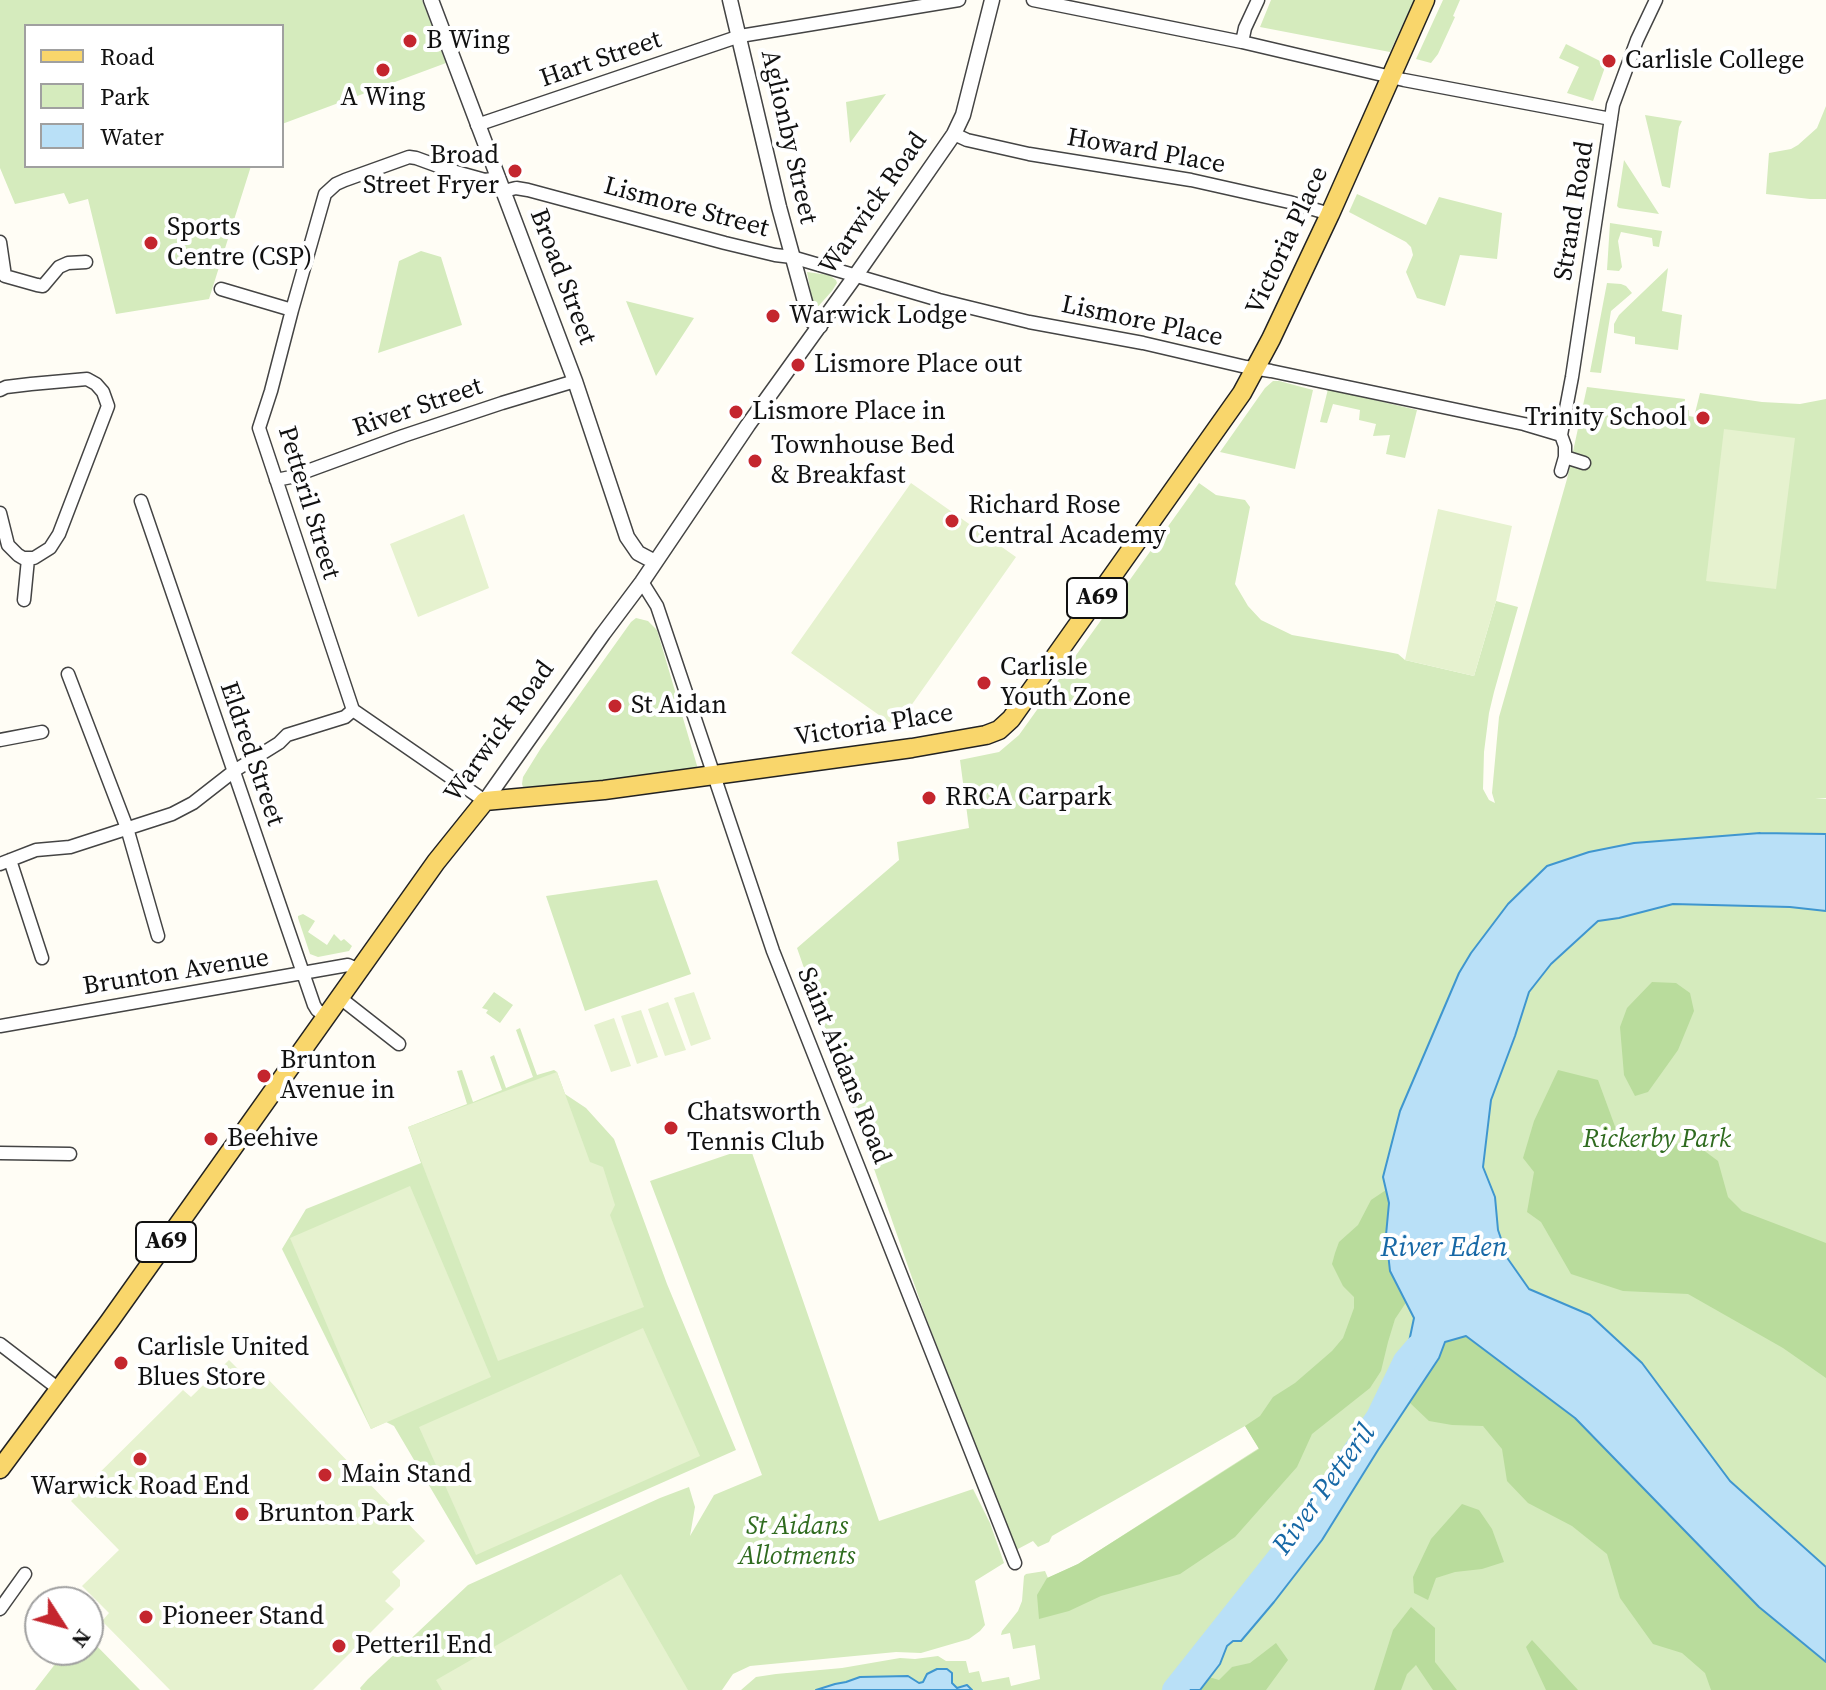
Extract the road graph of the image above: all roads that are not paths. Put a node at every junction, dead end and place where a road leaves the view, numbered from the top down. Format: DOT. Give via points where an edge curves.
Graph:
graph roads {
  1 [pos="431,0"];
  2 [pos="730,0"];
  3 [pos="959,0"];
  4 [pos="992,0"];
  5 [pos="1033,0"];
  6 [pos="1258,0"];
  7 [pos="1425,0"];
  8 [pos="1656,0"];
  9 [pos="1080,4"];
  10 [pos="740,36"];
  11 [pos="1242,42"];
  12 [pos="1390,77"];
  13 [pos="1611,119"];
  14 [pos="477,125"];
  15 [pos="954,134"];
  16 [pos="501,184"];
  17 [pos="1330,214"];
  18 [pos="0,242"];
  19 [pos="792,257"];
  20 [pos="86,262"];
  21 [pos="856,275"];
  22 [pos="3,276"];
  23 [pos="43,286"];
  24 [pos="221,289"];
  25 [pos="43,300"];
  26 [pos="292,310"];
  27 [pos="820,326"];
  28 [pos="1255,369"];
  29 [pos="575,381"];
  30 [pos="0,390"];
  31 [pos="1561,435"];
  32 [pos="1565,457"];
  33 [pos="1584,463"];
  34 [pos="1561,471"];
  35 [pos="276,480"];
  36 [pos="141,501"];
  37 [pos="0,513"];
  38 [pos="28,559"];
  39 [pos="655,562"];
  40 [pos="642,582"];
  41 [pos="24,600"];
  42 [pos="68,674"];
  43 [pos="353,710"];
  44 [pos="42,732"];
  45 [pos="0,740"];
  46 [pos="234,771"];
  47 [pos="715,776"];
  48 [pos="485,801"];
  49 [pos="127,828"];
  50 [pos="5,862"];
  51 [pos="158,936"];
  52 [pos="42,958"];
  53 [pos="359,970"];
  54 [pos="303,975"];
  55 [pos="339,997"];
  56 [pos="326,1016"];
  57 [pos="0,1026"];
  58 [pos="399,1044"];
  59 [pos="0,1153"];
  60 [pos="70,1154"];
  61 [pos="0,1344"];
  62 [pos="60,1390"];
  63 [pos="1,1466"];
  64 [pos="1015,1563"];
  65 [pos="25,1574"];
  66 [pos="0,1609"];
  1 -- 14 [label="street, Broad Street"];
  2 -- 10 [label="street, Aglionby Street"];
  3 -- 10 [label="street, Hart Street"];
  4 -- 15 [label="street, Warwick Road"];
  5 -- 9 [label="street"];
  6 -- 11 [label="street"];
  7 -- 12 [label="main road, Victoria Place / A69"];
  8 -- 13 [label="street, Strand Road"];
  9 -- 11 [label="street"];
  10 -- 14 [label="street, Hart Street"];
  10 -- 19 [label="street, Aglionby Street"];
  11 -- 12 [label="street"];
  12 -- 13 [label="street"];
  12 -- 17 [label="main road, Victoria Place / A69"];
  13 -- 31 [label="street, Strand Road"];
  14 -- 16 [label="street, Broad Street"];
  15 -- 17 [label="street, Howard Place" via="1029,154 1191,180"];
  15 -- 21 [label="street, Warwick Road"];
  16 -- 19 [label="street, Lismore Street"];
  16 -- 26 [label="street, Petteril Street" via="409,157 336,184 325,194"];
  16 -- 29 [label="street, Broad Street"];
  17 -- 28 [label="main road, Victoria Place / A69"];
  18 -- 22 [label="street"];
  19 -- 21 [label="street, Lismore Street"];
  19 -- 27 [label="street, Aglionby Street" via="808,313"];
  20 -- 23 [label="street" via="59,267"];
  21 -- 27 [label="street, Warwick Road"];
  21 -- 28 [label="street, Lismore Place" via="1029,322"];
  22 -- 23 [label="street"];
  23 -- 25 [label="street"];
  24 -- 26 [label="street"];
  26 -- 35 [label="street, Petteril Street" via="259,428"];
  27 -- 39 [label="street, Warwick Road"];
  28 -- 31 [label="street, Lismore Place"];
  28 -- 47 [label="main road, Victoria Place / A69" via="1134,547 999,730 932,745"];
  29 -- 35 [label="street, River Street"];
  29 -- 39 [label="street, Broad Street" via="627,537 638,553"];
  30 -- 38 [label="street" via="87,379 103,392 108,406 56,540"];
  31 -- 32 [label="street"];
  32 -- 33 [label="street"];
  32 -- 34 [label="street"];
  35 -- 43 [label="street, Petteril Street"];
  36 -- 46 [label="street, Eldred Street"];
  37 -- 38 [label="street" via="8,545"];
  38 -- 41 [label="street"];
  39 -- 40 [label="street, Warwick Road"];
  40 -- 47 [label="street, Saint Aidans Road" via="657,606"];
  40 -- 48 [label="street, Warwick Road"];
  42 -- 49 [label="street"];
  43 -- 46 [label="street" via="287,735"];
  43 -- 48 [label="street"];
  44 -- 45 [label="street"];
  46 -- 49 [label="street" via="182,809"];
  46 -- 54 [label="street, Eldred Street"];
  47 -- 48 [label="main road, Victoria Place / A69"];
  47 -- 64 [label="street, Saint Aidans Road" via="773,951"];
  48 -- 53 [label="main road, Warwick Road / A69"];
  49 -- 50 [label="street"];
  49 -- 51 [label="street"];
  50 -- 52 [label="street"];
  53 -- 54 [label="street, Brunton Avenue" via="348,965"];
  53 -- 55 [label="main road, Warwick Road / A69"];
  54 -- 56 [label="street, Eldred Street" via="317,1010"];
  54 -- 57 [label="street, Brunton Avenue"];
  55 -- 56 [label="main road, Warwick Road / A69"];
  55 -- 58 [label="street"];
  56 -- 62 [label="main road, Warwick Road / A69"];
  59 -- 60 [label="street"];
  61 -- 62 [label="street"];
  62 -- 63 [label="main road, Warwick Road / A69"];
  65 -- 66 [label="street"];
}
